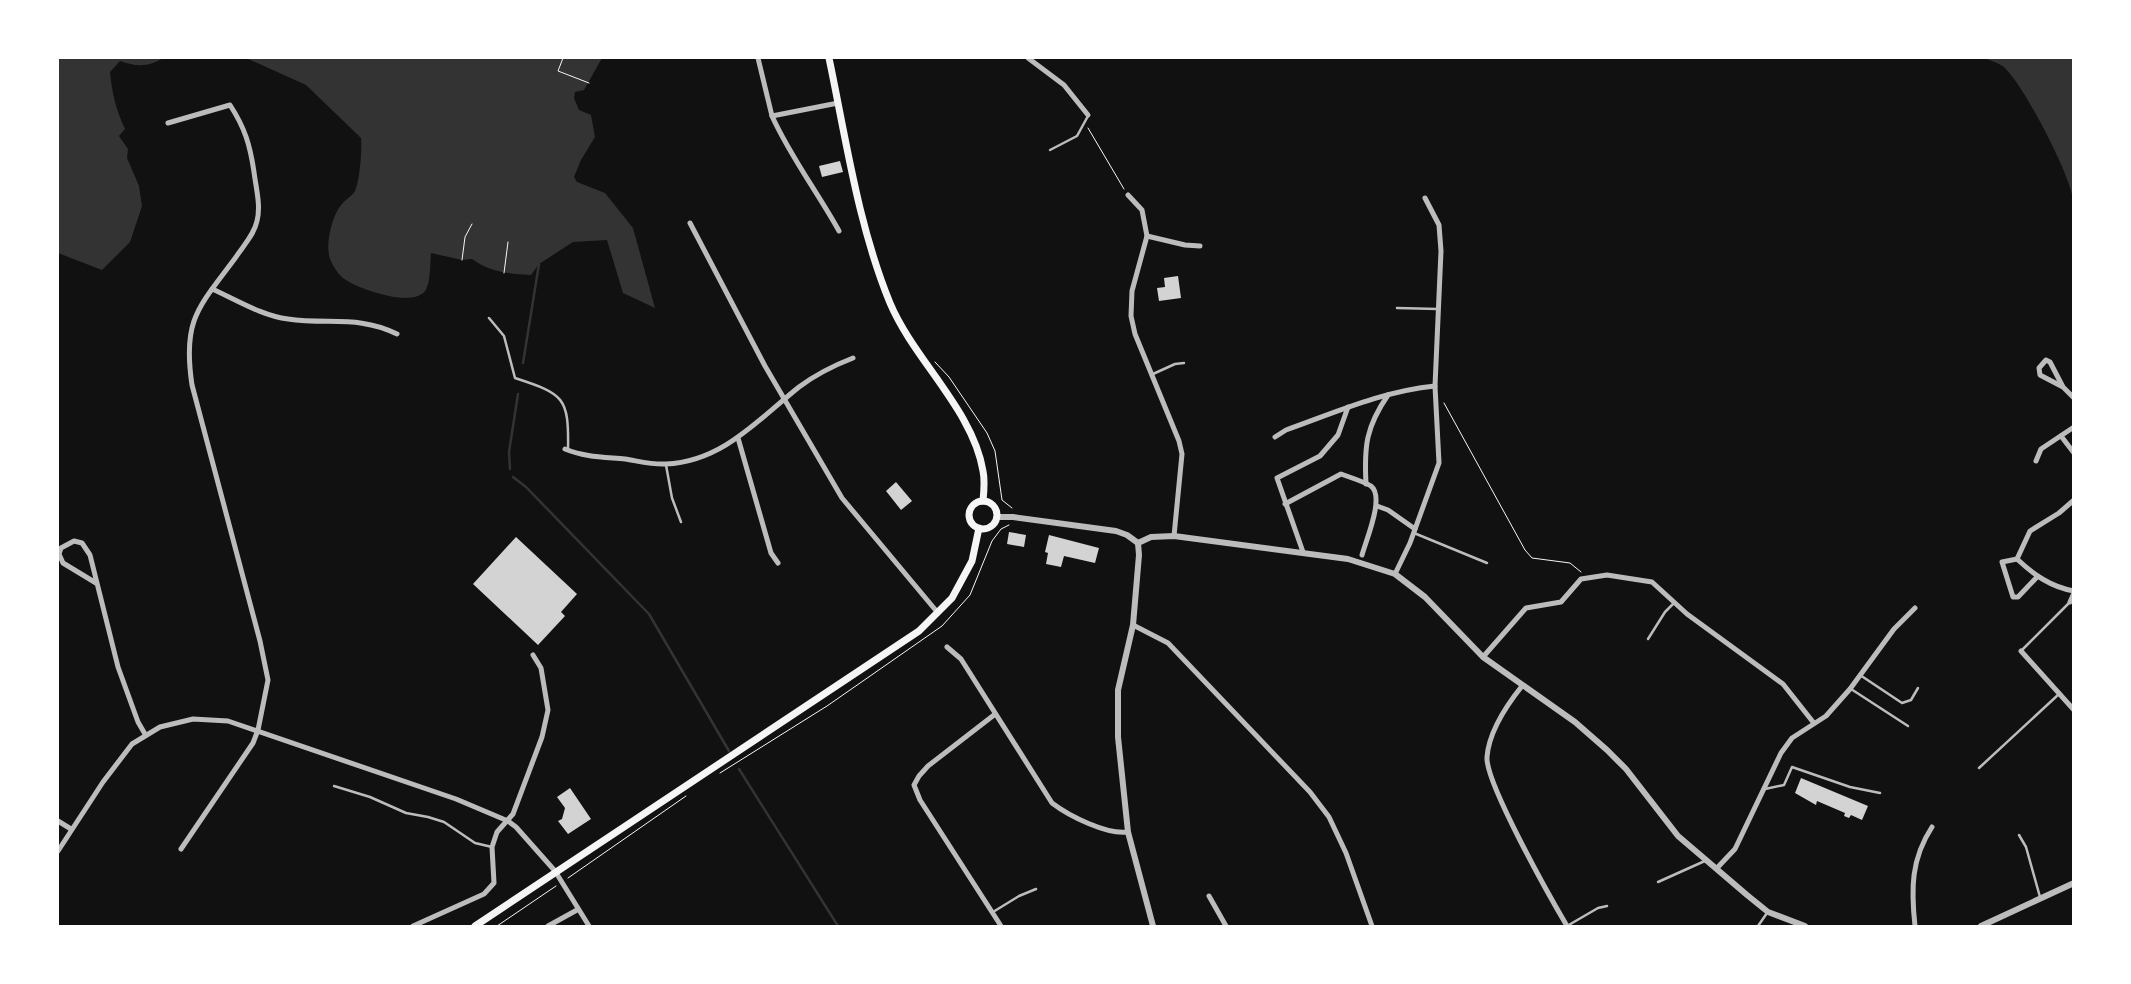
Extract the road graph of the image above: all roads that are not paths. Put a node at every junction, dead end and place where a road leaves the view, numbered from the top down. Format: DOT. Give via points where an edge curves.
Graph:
graph roads {
  1 [pos="758,58"];
  2 [pos="828,58"];
  3 [pos="1028,58"];
  4 [pos="838,103"];
  5 [pos="1088,115"];
  6 [pos="772,116"];
  7 [pos="168,123"];
  8 [pos="1050,150"];
  9 [pos="1128,196"];
  10 [pos="1425,198"];
  11 [pos="690,223"];
  12 [pos="839,231"];
  13 [pos="1146,236"];
  14 [pos="1200,246"];
  15 [pos="212,289"];
  16 [pos="1397,308"];
  17 [pos="1438,309"];
  18 [pos="489,318"];
  19 [pos="397,334"];
  20 [pos="853,358"];
  21 [pos="1184,364"];
  22 [pos="1152,374"];
  23 [pos="2063,387"];
  24 [pos="1435,389"];
  25 [pos="1389,395"];
  26 [pos="2074,398"];
  27 [pos="786,399"];
  28 [pos="1348,407"];
  29 [pos="2074,427"];
  30 [pos="2062,436"];
  31 [pos="1275,437"];
  32 [pos="738,438"];
  33 [pos="566,450"];
  34 [pos="2074,453"];
  35 [pos="2036,460"];
  36 [pos="666,464"];
  37 [pos="1366,484"];
  38 [pos="2074,500"];
  39 [pos="983,501"];
  40 [pos="1285,504"];
  41 [pos="1377,506"];
  42 [pos="997,517"];
  43 [pos="681,522"];
  44 [pos="979,528"];
  45 [pos="1415,531"];
  46 [pos="1174,536"];
  47 [pos="1138,543"];
  48 [pos="1303,552"];
  49 [pos="1362,555"];
  50 [pos="2017,559"];
  51 [pos="778,563"];
  52 [pos="1487,563"];
  53 [pos="1395,574"];
  54 [pos="2038,576"];
  55 [pos="96,583"];
  56 [pos="2074,592"];
  57 [pos="1675,602"];
  58 [pos="2070,602"];
  59 [pos="1915,608"];
  60 [pos="938,614"];
  61 [pos="1133,625"];
  62 [pos="1648,639"];
  63 [pos="947,646"];
  64 [pos="2020,651"];
  65 [pos="533,655"];
  66 [pos="1483,657"];
  67 [pos="1859,674"];
  68 [pos="1522,686"];
  69 [pos="1918,688"];
  70 [pos="1850,689"];
  71 [pos="2059,694"];
  72 [pos="2074,710"];
  73 [pos="994,715"];
  74 [pos="1813,722"];
  75 [pos="1908,726"];
  76 [pos="258,730"];
  77 [pos="145,734"];
  78 [pos="1979,768"];
  79 [pos="334,786"];
  80 [pos="1765,789"];
  81 [pos="1880,793"];
  82 [pos="58,821"];
  83 [pos="508,821"];
  84 [pos="1932,827"];
  85 [pos="72,829"];
  86 [pos="1128,832"];
  87 [pos="2019,835"];
  88 [pos="492,847"];
  89 [pos="181,849"];
  90 [pos="58,851"];
  91 [pos="1707,860"];
  92 [pos="1717,868"];
  93 [pos="555,871"];
  94 [pos="1658,882"];
  95 [pos="2074,883"];
  96 [pos="1036,889"];
  97 [pos="1209,896"];
  98 [pos="2041,898"];
  99 [pos="1607,906"];
  100 [pos="577,910"];
  101 [pos="992,912"];
  102 [pos="1768,912"];
  103 [pos="413,926"];
  104 [pos="475,926"];
  105 [pos="548,926"];
  106 [pos="589,926"];
  107 [pos="1001,926"];
  108 [pos="1153,926"];
  109 [pos="1226,926"];
  110 [pos="1372,926"];
  111 [pos="1567,926"];
  112 [pos="1758,926"];
  113 [pos="1805,926"];
  114 [pos="1915,926"];
  115 [pos="1981,926"];
  1 -- 6 [label="street"];
  2 -- 4 [label="main road"];
  3 -- 5 [label="street" via="1064,84"];
  4 -- 6 [label="street"];
  4 -- 39 [label="main road" via="870,247 886,291 912,343 967,424 984,472"];
  5 -- 8 [label="lane" via="1077,136"];
  6 -- 12 [label="street" via="783,140"];
  7 -- 15 [label="street" via="230,105 244,126 251,150 259,205 257,221 248,241"];
  9 -- 13 [label="street" via="1142,210"];
  10 -- 17 [label="street" via="1439,225"];
  11 -- 27 [label="street" via="765,366"];
  13 -- 14 [label="street"];
  13 -- 22 [label="street" via="1132,291 1131,316"];
  15 -- 19 [label="street" via="286,319 356,321 380,325"];
  15 -- 76 [label="street" via="194,318 188,355 192,384 268,680"];
  16 -- 17 [label="lane"];
  17 -- 24 [label="street"];
  18 -- 33 [label="lane" via="504,336 515,378 557,394 562,402 568,413"];
  20 -- 27 [label="street" via="800,386"];
  21 -- 22 [label="lane" via="1175,364"];
  22 -- 46 [label="street" via="1182,454"];
  23 -- 23 [label="street" via="2050,362 2046,360 2038,368 2040,376"];
  23 -- 26 [label="street"];
  24 -- 25 [label="street" via="1410,388"];
  24 -- 45 [label="street" via="1439,463"];
  25 -- 28 [label="street"];
  25 -- 37 [label="street" via="1370,425 1364,456"];
  27 -- 32 [label="street"];
  27 -- 60 [label="street" via="842,498"];
  28 -- 31 [label="street"];
  28 -- 40 [label="street" via="1338,435 1320,456 1278,475"];
  29 -- 30 [label="street"];
  30 -- 34 [label="street"];
  30 -- 35 [label="street" via="2041,449"];
  32 -- 36 [label="street" via="716,452"];
  32 -- 51 [label="street" via="771,553"];
  33 -- 36 [label="street" via="581,455"];
  36 -- 43 [label="lane" via="672,498"];
  37 -- 40 [label="street" via="1341,474"];
  37 -- 41 [label="street" via="1374,490"];
  38 -- 50 [label="street" via="2030,532"];
  39 -- 42 [label="main road" via="995,508"];
  39 -- 44 [label="main road" via="973,505 970,512 970,519"];
  40 -- 48 [label="street"];
  41 -- 45 [label="street" via="1388,510"];
  41 -- 49 [label="street"];
  42 -- 44 [label="main road" via="990,526"];
  42 -- 47 [label="street" via="1116,531"];
  44 -- 60 [label="main road" via="972,561 952,598"];
  45 -- 52 [label="lane"];
  45 -- 53 [label="street"];
  46 -- 47 [label="street" via="1151,537"];
  46 -- 48 [label="street"];
  47 -- 61 [label="street" via="1140,555"];
  48 -- 53 [label="street" via="1348,559"];
  50 -- 54 [label="street"];
  50 -- 54 [label="street" via="2002,562 2013,597 2018,597"];
  53 -- 66 [label="street" via="1425,597"];
  54 -- 56 [label="street" via="2063,590"];
  55 -- 55 [label="street" via="63,563 59,554 61,548 74,541 82,543 90,556"];
  55 -- 77 [label="street" via="118,667"];
  56 -- 58 [label="street"];
  57 -- 62 [label="lane"];
  57 -- 66 [label="street" via="1652,582 1607,575 1587,577 1561,602 1526,608"];
  57 -- 74 [label="street" via="1783,684"];
  58 -- 64 [label="lane"];
  59 -- 67 [label="street"];
  60 -- 93 [label="main road" via="866,668"];
  61 -- 86 [label="street" via="1118,690 1118,737"];
  61 -- 110 [label="street" via="1168,643 1310,792 1346,853"];
  63 -- 73 [label="street" via="961,659"];
  64 -- 71 [label="street"];
  65 -- 83 [label="street" via="541,668 548,710 533,762"];
  66 -- 68 [label="street"];
  67 -- 69 [label="lane" via="1902,703 1911,700"];
  67 -- 70 [label="street"];
  68 -- 91 [label="street" via="1576,722 1608,750 1678,836"];
  68 -- 111 [label="street" via="1497,723 1487,759 1494,785"];
  70 -- 74 [label="street" via="1826,716"];
  70 -- 75 [label="lane"];
  71 -- 72 [label="street"];
  71 -- 78 [label="lane"];
  73 -- 86 [label="street" via="1052,803 1110,831"];
  73 -- 101 [label="street" via="928,766 914,785 920,800"];
  74 -- 80 [label="street" via="1792,738 1781,753"];
  76 -- 77 [label="street" via="228,721 193,719"];
  76 -- 83 [label="street" via="465,802"];
  76 -- 89 [label="street" via="253,743"];
  77 -- 85 [label="street" via="132,744"];
  79 -- 88 [label="lane" via="406,813 444,822 475,843"];
  80 -- 81 [label="lane" via="1784,785 1792,767 1850,787"];
  80 -- 92 [label="street" via="1735,849"];
  82 -- 85 [label="street"];
  83 -- 88 [label="street" via="497,832"];
  83 -- 93 [label="street"];
  84 -- 114 [label="street" via="1914,864"];
  85 -- 90 [label="street"];
  86 -- 108 [label="street"];
  87 -- 98 [label="lane" via="2026,847"];
  88 -- 103 [label="street" via="494,883 484,894"];
  91 -- 92 [label="street"];
  91 -- 94 [label="lane"];
  92 -- 102 [label="street"];
  93 -- 100 [label="street"];
  93 -- 104 [label="main road"];
  95 -- 98 [label="street"];
  96 -- 101 [label="lane"];
  97 -- 109 [label="street"];
  98 -- 115 [label="street"];
  99 -- 111 [label="lane"];
  100 -- 105 [label="street"];
  100 -- 106 [label="street"];
  101 -- 107 [label="street"];
  102 -- 112 [label="lane"];
  102 -- 113 [label="street"];
}
